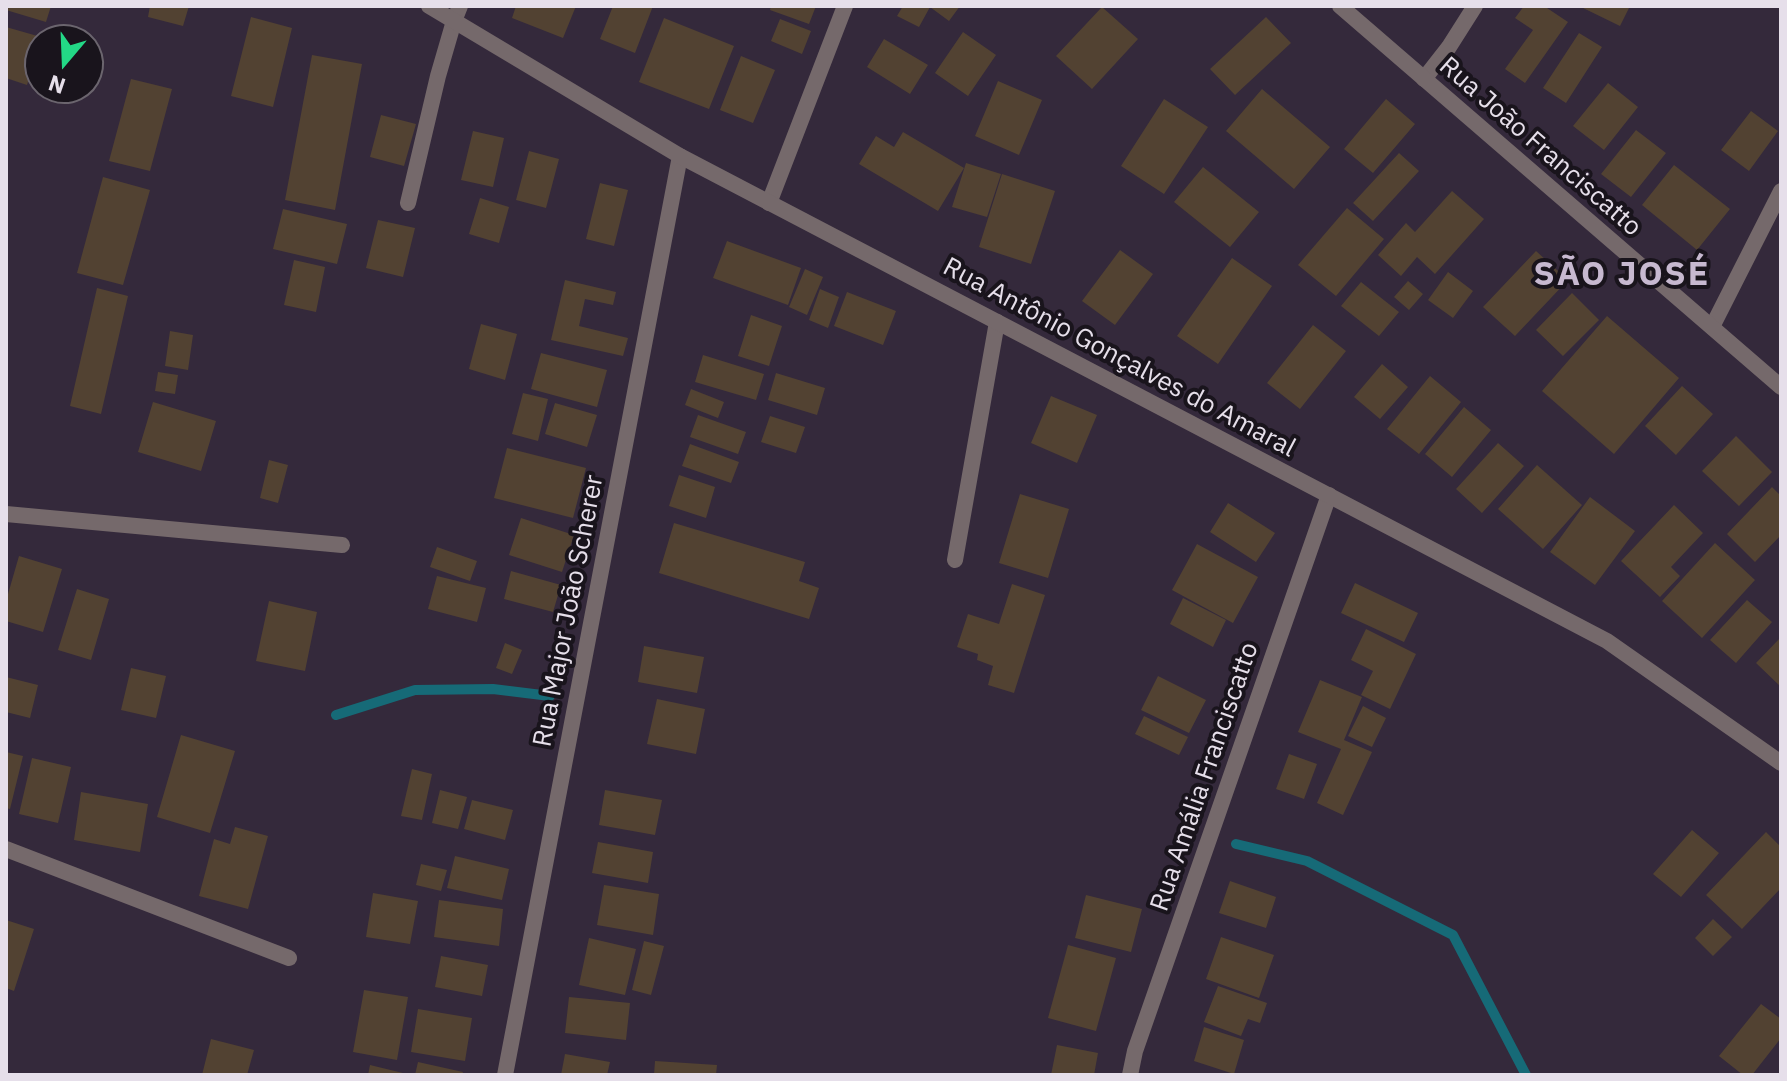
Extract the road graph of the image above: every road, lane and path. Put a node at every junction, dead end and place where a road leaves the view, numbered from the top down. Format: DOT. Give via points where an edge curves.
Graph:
graph roads {
  1 [pos="429,6"];
  2 [pos="845,6"];
  3 [pos="1340,6"];
  4 [pos="1475,6"];
  5 [pos="457,14"];
  6 [pos="1424,79"];
  7 [pos="680,156"];
  8 [pos="1781,191"];
  9 [pos="408,203"];
  10 [pos="769,203"];
  11 [pos="997,322"];
  12 [pos="1712,327"];
  13 [pos="1781,387"];
  14 [pos="1329,495"];
  15 [pos="6,514"];
  16 [pos="342,545"];
  17 [pos="955,560"];
  18 [pos="1781,763"];
  19 [pos="6,849"];
  20 [pos="289,958"];
  21 [pos="505,1075"];
  22 [pos="1130,1075"];
  1 -- 5 [label="street, Rua Antônio Gonçalves do Amaral"];
  2 -- 10 [label="street"];
  3 -- 6 [label="street, Rua João Franciscatto"];
  4 -- 6 [label="street"];
  5 -- 7 [label="street, Rua Antônio Gonçalves do Amaral"];
  5 -- 9 [label="street"];
  6 -- 12 [label="street, Rua João Franciscatto"];
  7 -- 10 [label="street, Rua Antônio Gonçalves do Amaral"];
  7 -- 21 [label="street, Rua Major João Scherer"];
  8 -- 12 [label="street"];
  10 -- 11 [label="street, Rua Antônio Gonçalves do Amaral"];
  11 -- 14 [label="street, Rua Antônio Gonçalves do Amaral"];
  11 -- 17 [label="street"];
  12 -- 13 [label="street, Rua João Franciscatto"];
  14 -- 18 [label="street, Rua Antônio Gonçalves do Amaral" via="1607,641"];
  14 -- 22 [label="street, Rua Amália Franciscatto"];
  15 -- 16 [label="street"];
  19 -- 20 [label="street"];
}
